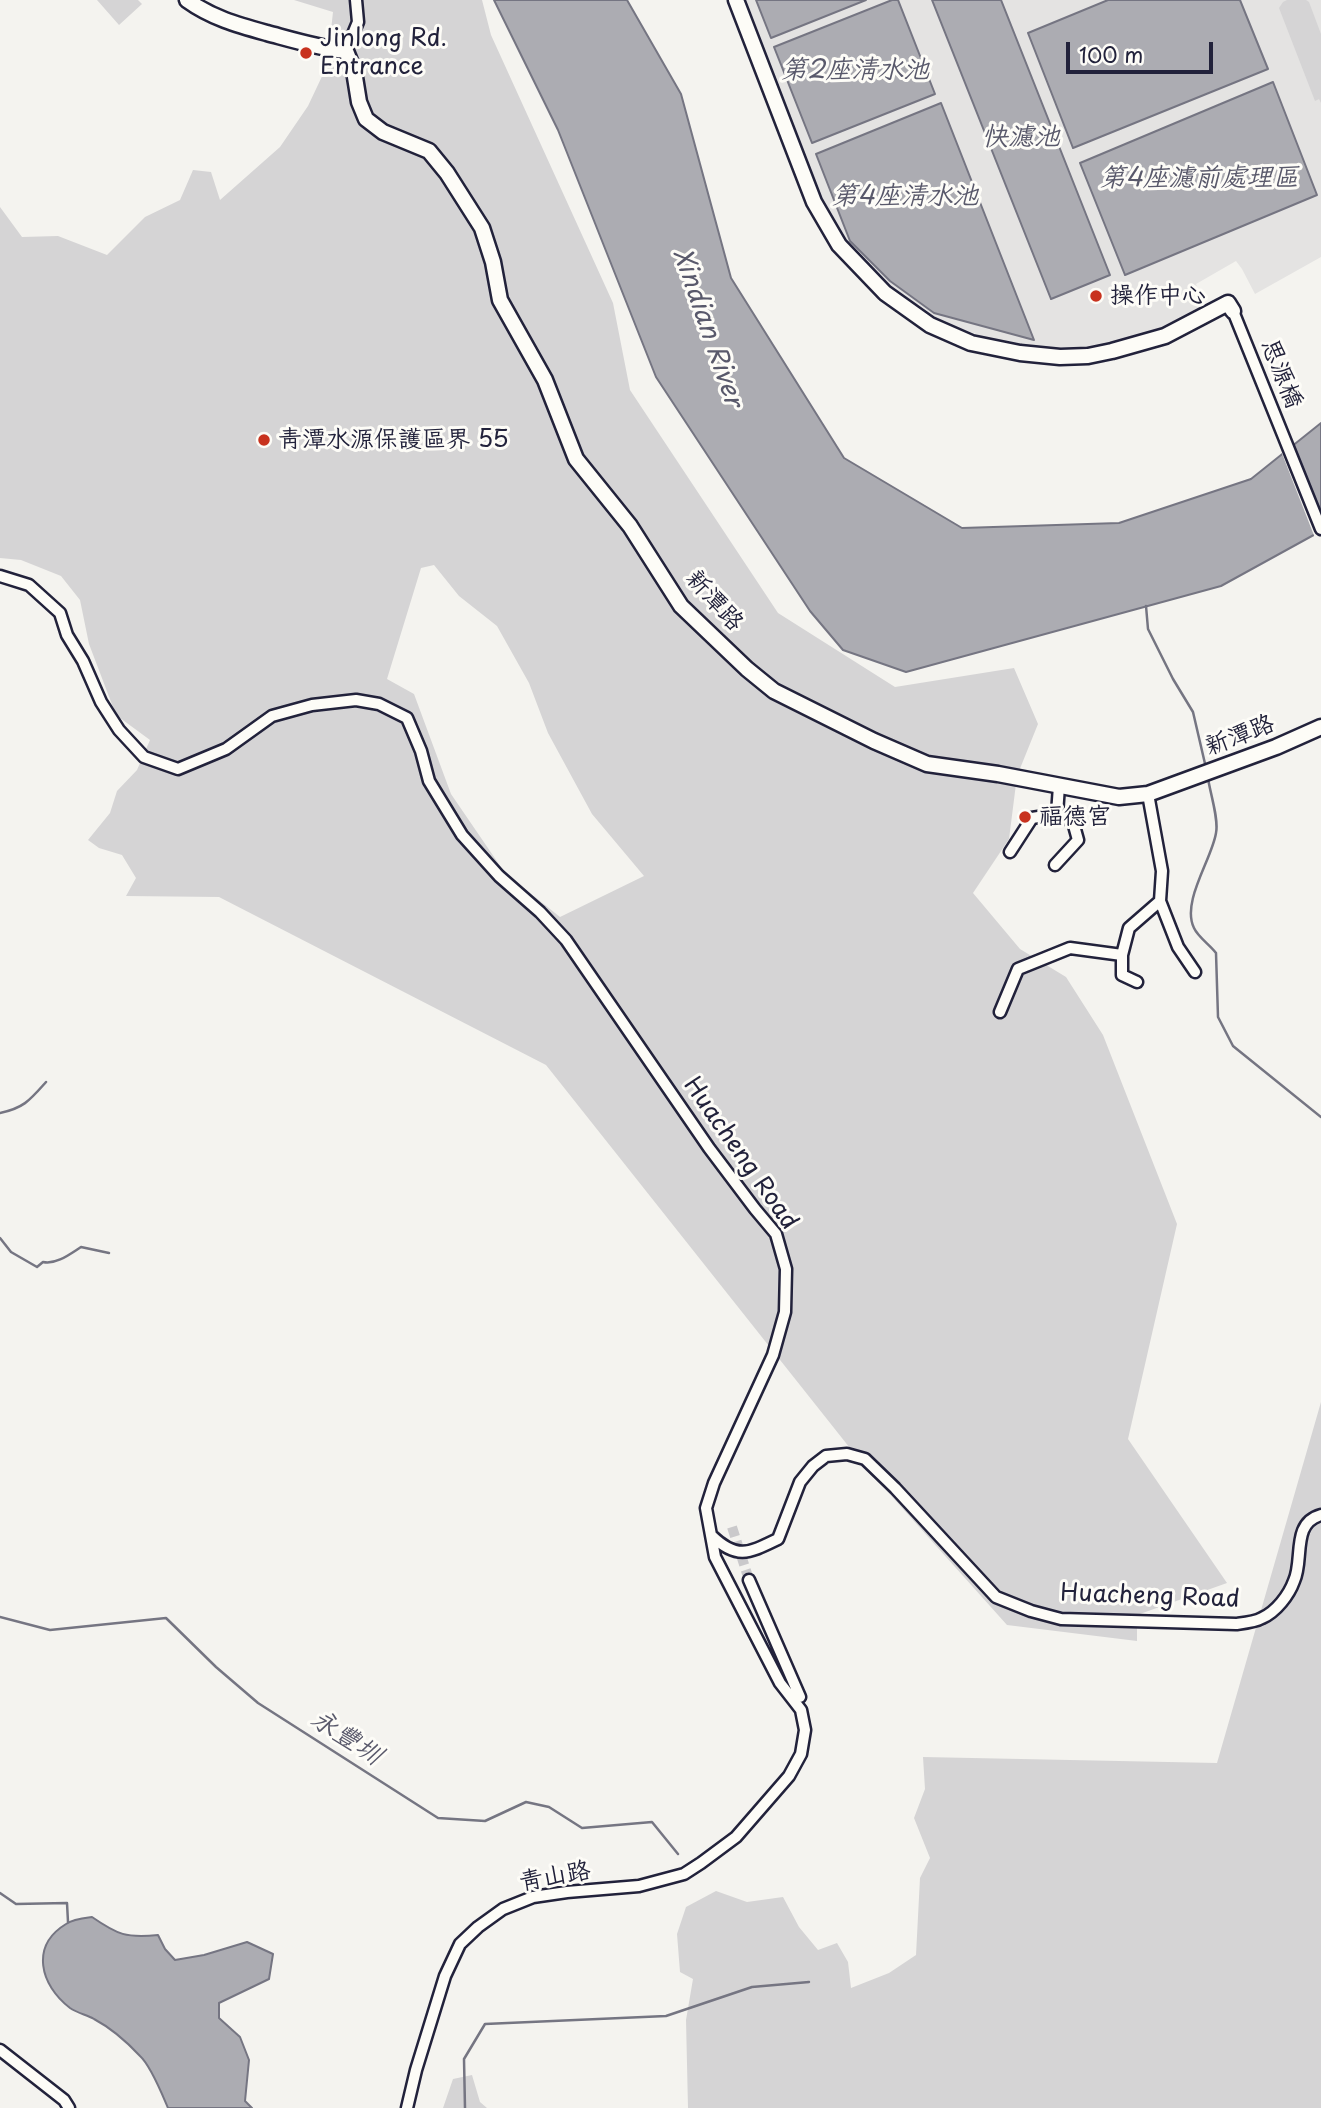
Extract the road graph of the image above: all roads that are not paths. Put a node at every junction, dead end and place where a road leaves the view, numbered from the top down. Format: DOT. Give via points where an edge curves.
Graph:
graph roads {
  1 [pos="187,0"];
  2 [pos="356,0"];
  3 [pos="737,0"];
  4 [pos="346,51"];
  5 [pos="1233,311"];
  6 [pos="1321,529"];
  7 [pos="0,576"];
  8 [pos="1321,727"];
  9 [pos="1059,786"];
  10 [pos="1147,794"];
  11 [pos="1057,814"];
  12 [pos="1010,852"];
  13 [pos="1055,866"];
  14 [pos="1160,901"];
  15 [pos="1122,955"];
  16 [pos="1195,972"];
  17 [pos="1137,982"];
  18 [pos="1000,1012"];
  19 [pos="1321,1515"];
  20 [pos="711,1536"];
  21 [pos="749,1580"];
  22 [pos="800,1697"];
  23 [pos="0,2050"];
  24 [pos="408,2105"];
  25 [pos="69,2108"];
  1 -- 4 [label="street" via="225,21"];
  2 -- 4 [label="street" via="358,22"];
  3 -- 5 [label="street" via="814,202 839,245 885,293 930,325 971,343 1020,353 1088,356 1165,336 1228,303"];
  4 -- 9 [label="street, 新潭路" via="366,119 383,132 429,151 482,229 500,300 545,380 576,459 630,526 681,606 774,691 874,741 927,764"];
  5 -- 6 [label="street, 思源橋"];
  7 -- 20 [label="street, Huacheng Road" via="29,584 60,613 67,635 119,730 144,757 178,769 226,749 272,716 312,705 356,700 379,704 407,718 429,781 461,835 566,940 709,1148 776,1234 786,1269 785,1312 773,1356 714,1483 706,1508"];
  8 -- 10 [label="street, 新潭路"];
  9 -- 10 [label="street, 新潭路" via="1119,797"];
  9 -- 11 [label="street"];
  10 -- 14 [label="street" via="1162,871"];
  11 -- 12 [label="street" via="1032,818"];
  11 -- 13 [label="street" via="1073,822 1077,840"];
  14 -- 15 [label="street" via="1129,928"];
  14 -- 16 [label="street" via="1178,947"];
  15 -- 17 [label="street" via="1122,975"];
  15 -- 18 [label="street" via="1070,948 1018,969"];
  19 -- 20 [label="street, Huacheng Road" via="1305,1525 1295,1580 1279,1606 1262,1619 1236,1624 1061,1619 996,1597 875,1469 847,1454 826,1456 800,1482 778,1539 740,1552 725,1549"];
  20 -- 24 [label="street" via="715,1557 780,1683 801,1710 805,1730 801,1754 789,1776 737,1837 684,1874 639,1886 533,1898 503,1909 478,1927 460,1944 445,1976"];
  21 -- 22 [label="street"];
  23 -- 25 [label="street"];
}
